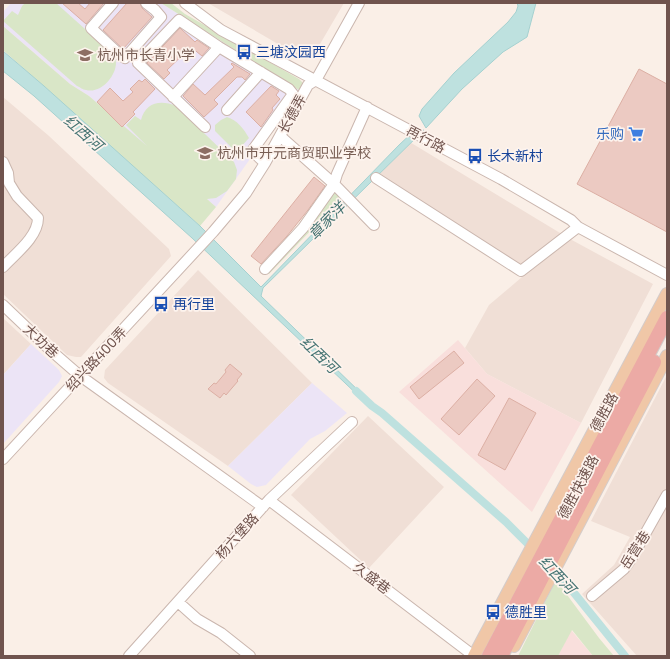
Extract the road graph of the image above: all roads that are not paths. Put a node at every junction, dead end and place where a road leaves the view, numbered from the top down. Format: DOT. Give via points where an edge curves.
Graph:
graph roads {
  1 [pos="113,3"];
  2 [pos="146,3"];
  3 [pos="185,3"];
  4 [pos="359,3"];
  5 [pos="220,47"];
  6 [pos="261,72"];
  7 [pos="316,80"];
  8 [pos="173,97"];
  9 [pos="367,107"];
  10 [pos="227,110"];
  11 [pos="205,127"];
  12 [pos="280,136"];
  13 [pos="3,162"];
  14 [pos="265,163"];
  15 [pos="376,178"];
  16 [pos="334,184"];
  17 [pos="374,225"];
  18 [pos="578,227"];
  19 [pos="188,259"];
  20 [pos="3,267"];
  21 [pos="265,269"];
  22 [pos="667,274"];
  23 [pos="667,294"];
  24 [pos="3,306"];
  25 [pos="667,318"];
  26 [pos="667,338"];
  27 [pos="667,356"];
  28 [pos="79,375"];
  29 [pos="352,422"];
  30 [pos="3,459"];
  31 [pos="667,495"];
  32 [pos="266,504"];
  33 [pos="592,596"];
  34 [pos="178,602"];
  35 [pos="130,656"];
  36 [pos="250,656"];
  37 [pos="474,656"];
  38 [pos="489,656"];
  39 [pos="501,656"];
  40 [pos="509,656"];
  1 -- 2 [label="street" via="91,28 125,58 161,17"];
  3 -- 7 [label="street, 再行路" via="221,30"];
  4 -- 7 [label="street, 长德弄"];
  5 -- 6 [label="street"];
  5 -- 8 [label="street"];
  5 -- 8 [label="street" via="179,20 138,63"];
  6 -- 10 [label="street"];
  6 -- 14 [label="street" via="293,94 252,151"];
  7 -- 9 [label="street, 再行路"];
  7 -- 12 [label="street, 长德弄" via="308,85"];
  8 -- 11 [label="street"];
  9 -- 16 [label="street"];
  9 -- 18 [label="street, 再行路" via="501,179 571,220"];
  12 -- 14 [label="street, 长德弄"];
  12 -- 16 [label="street"];
  13 -- 20 [label="street" via="8,172 9,183 17,196 38,218 34,234"];
  14 -- 19 [label="street, 长德弄" via="246,193"];
  15 -- 18 [label="street" via="521,271"];
  16 -- 17 [label="street"];
  16 -- 21 [label="street" via="303,228"];
  18 -- 22 [label="street, 再行路"];
  19 -- 28 [label="street, 绍兴路400弄"];
  23 -- 37 [label="main road, 德胜路"];
  24 -- 28 [label="street, 大功巷"];
  25 -- 38 [label="highway, 德胜快速路"];
  26 -- 39 [label="highway, 德胜快速路"];
  27 -- 40 [label="main road"];
  28 -- 30 [label="street, 绍兴路400弄"];
  28 -- 32 [label="street, 久盛巷"];
  29 -- 32 [label="street, 杨六堡路"];
  31 -- 33 [label="street, 岳营巷" via="624,569"];
  32 -- 34 [label="street, 杨六堡路"];
  32 -- 37 [label="street, 久盛巷"];
  34 -- 35 [label="street, 杨六堡路"];
  34 -- 36 [label="street" via="197,619 221,633"];
}
